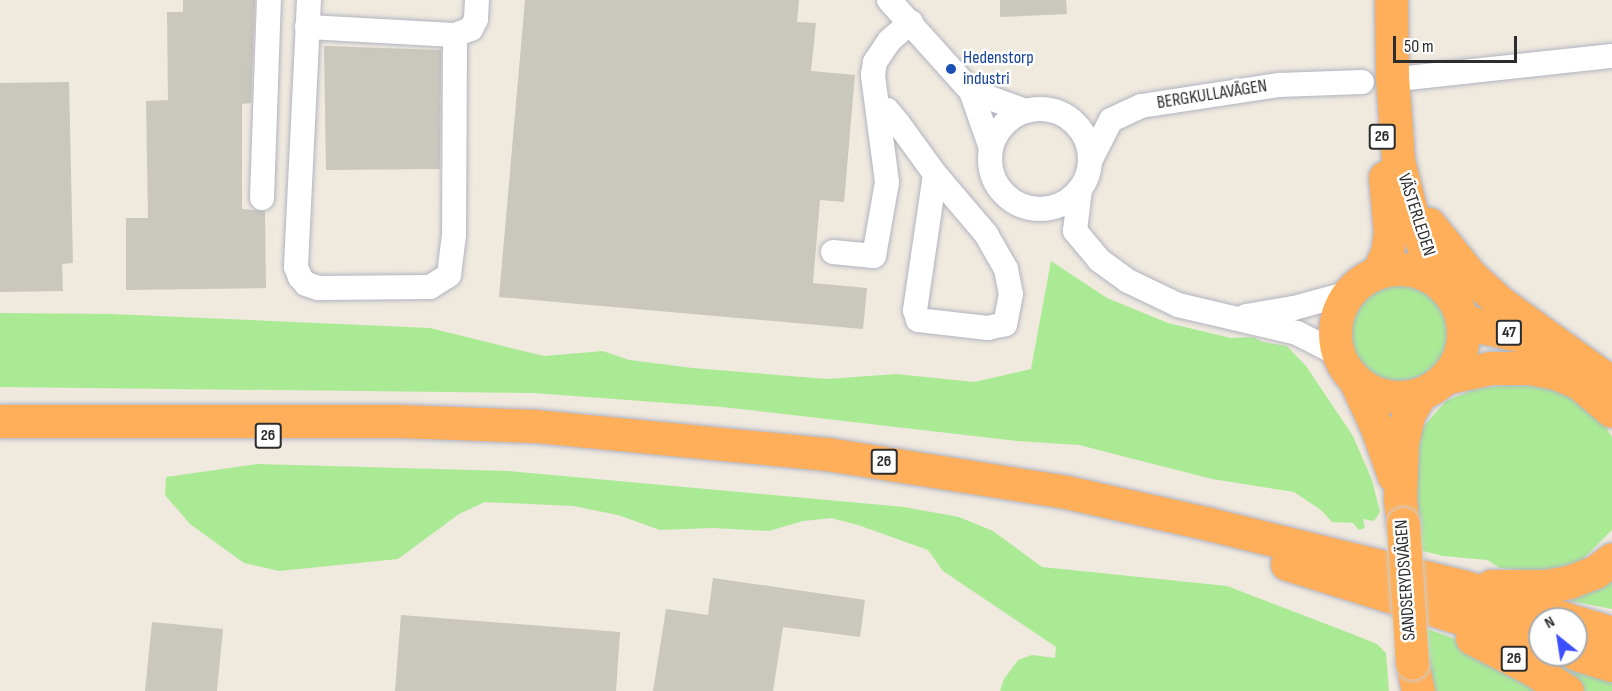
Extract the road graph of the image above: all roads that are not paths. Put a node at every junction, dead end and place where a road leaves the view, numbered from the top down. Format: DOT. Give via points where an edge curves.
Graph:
graph roads {
  1 [pos="269,0"];
  2 [pos="309,0"];
  3 [pos="477,0"];
  4 [pos="889,0"];
  5 [pos="1379,0"];
  6 [pos="1391,0"];
  7 [pos="911,22"];
  8 [pos="307,27"];
  9 [pos="455,35"];
  10 [pos="1612,56"];
  11 [pos="1408,78"];
  12 [pos="1362,82"];
  13 [pos="971,91"];
  14 [pos="879,108"];
  15 [pos="1025,111"];
  16 [pos="1111,120"];
  17 [pos="1074,122"];
  18 [pos="991,148"];
  19 [pos="1090,160"];
  20 [pos="935,174"];
  21 [pos="1405,188"];
  22 [pos="1080,189"];
  23 [pos="262,198"];
  24 [pos="1029,208"];
  25 [pos="1075,231"];
  26 [pos="833,252"];
  27 [pos="1378,272"];
  28 [pos="1442,285"];
  29 [pos="1349,293"];
  30 [pos="1231,317"];
  31 [pos="1462,319"];
  32 [pos="1557,345"];
  33 [pos="1336,353"];
  34 [pos="1355,380"];
  35 [pos="1612,383"];
  36 [pos="1433,386"];
  37 [pos="1612,411"];
  38 [pos="0,421"];
  39 [pos="0,435"];
  40 [pos="1402,511"];
  41 [pos="1612,559"];
  42 [pos="1462,586"];
  43 [pos="1378,594"];
  44 [pos="1528,607"];
  45 [pos="1588,626"];
  46 [pos="1612,633"];
  47 [pos="1528,639"];
  48 [pos="1588,658"];
  49 [pos="1612,665"];
  50 [pos="1414,682"];
  51 [pos="1567,691"];
  1 -- 23 [label="street"];
  2 -- 8 [label="street"];
  3 -- 9 [label="street" via="471,29"];
  4 -- 7 [label="street"];
  5 -- 27 [label="highway, VÄSTERLEDEN / 26" via="1382,129 1390,232 1387,253"];
  6 -- 21 [label="highway, VÄSTERLEDEN / 26" via="1394,122"];
  7 -- 13 [label="street"];
  7 -- 14 [label="street" via="889,41 875,62 873,75"];
  8 -- 9 [label="street"];
  8 -- 9 [label="street" via="296,267 306,284 318,288 430,287 449,275 454,236"];
  10 -- 11 [label="street"];
  12 -- 16 [label="street, BERGKULLAVÄGEN" via="1279,85 1171,101 1141,106"];
  13 -- 15 [label="street"];
  13 -- 18 [label="street"];
  14 -- 20 [label="street" via="887,110"];
  14 -- 26 [label="street" via="887,182 874,256"];
  15 -- 17 [label="street" via="1051,110"];
  15 -- 18 [label="street" via="1003,125"];
  16 -- 17 [label="street"];
  16 -- 19 [label="street"];
  17 -- 19 [label="street" via="1086,140"];
  18 -- 24 [label="street" via="990,166 995,182 1013,202"];
  19 -- 22 [label="street" via="1089,173"];
  20 -- 20 [label="street" via="986,234 1006,269 1011,294 1005,324 988,328 918,320 915,310"];
  21 -- 28 [label="highway, VÄSTERLEDEN / 26" via="1422,243"];
  21 -- 32 [label="highway, 26" via="1471,276"];
  22 -- 24 [label="street" via="1058,206"];
  22 -- 25 [label="street"];
  24 -- 25 [label="street"];
  25 -- 30 [label="street" via="1099,260 1128,281 1178,305"];
  27 -- 28 [label="highway, 26" via="1392,268 1412,270"];
  27 -- 29 [label="highway, 26"];
  28 -- 31 [label="highway, 26" via="1458,306"];
  29 -- 30 [label="street" via="1294,308"];
  29 -- 33 [label="highway, 26" via="1338,312"];
  30 -- 33 [label="street" via="1297,333"];
  31 -- 32 [label="highway, 47"];
  31 -- 36 [label="highway, 26" via="1461,351"];
  32 -- 35 [label="highway, 47"];
  33 -- 34 [label="highway, 26"];
  34 -- 36 [label="highway, 26" via="1380,394 1407,397"];
  34 -- 40 [label="highway, SANDSERYDSVÄGEN / 26" via="1385,447"];
  36 -- 37 [label="highway, 26" via="1490,368 1530,368 1557,373 1579,383"];
  36 -- 40 [label="highway, SANDSERYDSVÄGEN / 26" via="1413,404 1405,426"];
  38 -- 42 [label="highway, 26" via="400,421 534,426 826,454 1066,492"];
  39 -- 43 [label="highway, 26" via="398,437 536,442 827,470 947,487 1190,537 1313,571"];
  40 -- 50 [label="highway, SANDSERYDSVÄGEN / 26, bridge"];
  41 -- 42 [label="highway, 26" via="1595,572 1569,582 1544,586"];
  42 -- 44 [label="highway"];
  43 -- 47 [label="highway"];
  43 -- 51 [label="highway, 26" via="1491,647"];
  45 -- 46 [label="highway"];
  48 -- 49 [label="highway"];
}
